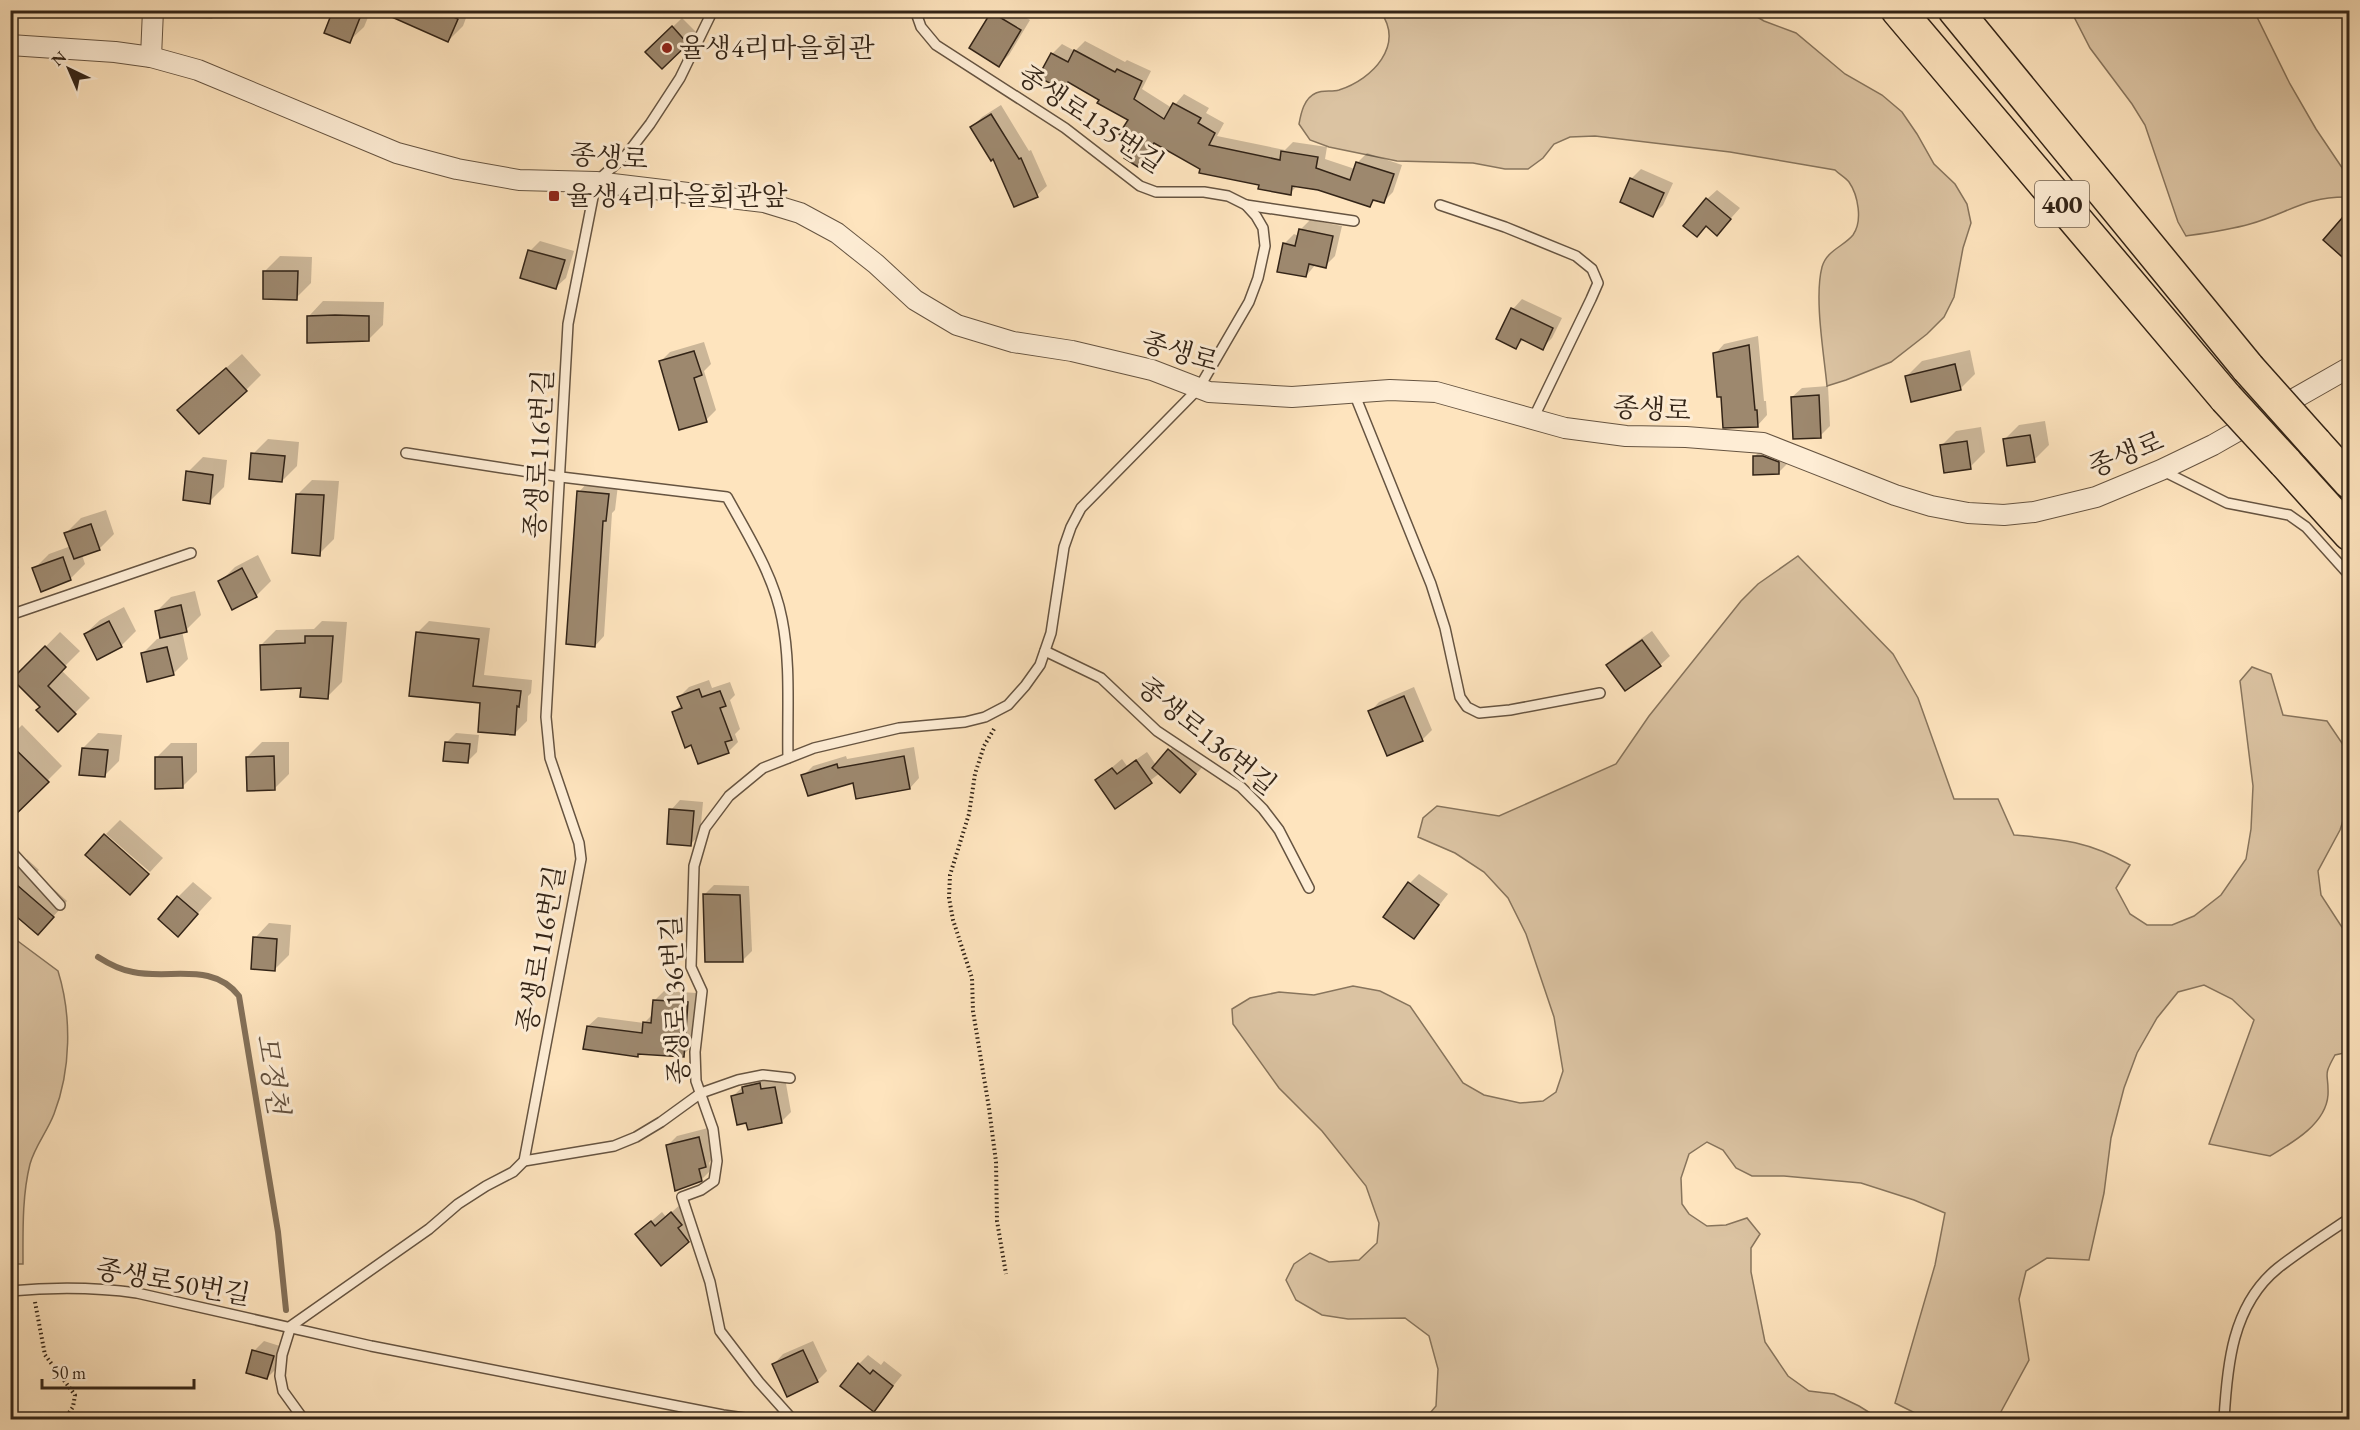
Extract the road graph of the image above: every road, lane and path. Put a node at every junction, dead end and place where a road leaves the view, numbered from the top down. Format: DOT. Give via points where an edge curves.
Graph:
graph roads {
  1 [pos="153,10"];
  2 [pos="713,10"];
  3 [pos="915,10"];
  4 [pos="1898,10"];
  5 [pos="1955,10"];
  6 [pos="10,45"];
  7 [pos="151,57"];
  8 [pos="596,182"];
  9 [pos="1246,205"];
  10 [pos="1440,205"];
  11 [pos="1354,221"];
  12 [pos="2349,367"];
  13 [pos="1199,388"];
  14 [pos="1354,393"];
  15 [pos="1533,419"];
  16 [pos="406,453"];
  17 [pos="2161,470"];
  18 [pos="561,477"];
  19 [pos="2349,482"];
  20 [pos="2349,534"];
  21 [pos="191,553"];
  22 [pos="2349,576"];
  23 [pos="10,615"];
  24 [pos="1045,651"];
  25 [pos="1600,693"];
  26 [pos="1008,705"];
  27 [pos="788,758"];
  28 [pos="10,850"];
  29 [pos="1309,888"];
  30 [pos="60,905"];
  31 [pos="790,1078"];
  32 [pos="701,1093"];
  33 [pos="524,1161"];
  34 [pos="2349,1218"];
  35 [pos="1006,1274"];
  36 [pos="34,1289"];
  37 [pos="10,1291"];
  38 [pos="291,1326"];
  39 [pos="64,1419"];
  40 [pos="304,1419"];
  41 [pos="759,1419"];
  42 [pos="770,1419"];
  43 [pos="793,1419"];
  44 [pos="2224,1419"];
  1 -- 7 [label="street"];
  2 -- 8 [label="lane" via="680,78 650,124 627,154"];
  3 -- 9 [label="lane, 종생로135번길" via="921,27 936,45 1065,128 1140,186 1156,192 1228,196"];
  4 -- 20 [label="highway, 400, bridge" via="2226,398"];
  5 -- 19 [label="highway, 400, bridge" via="2248,368"];
  6 -- 7 [label="street, 종생로"];
  7 -- 8 [label="street, 종생로" via="208,74 397,153 519,180"];
  8 -- 13 [label="street, 종생로" via="764,202 800,213 837,233 915,300 957,325 1013,342 1152,370"];
  8 -- 18 [label="lane, 종생로116번길" via="568,324"];
  9 -- 11 [label="lane, 종생로135번길"];
  9 -- 13 [label="lane" via="1263,228 1258,278 1245,311"];
  10 -- 15 [label="lane" via="1567,253 1592,269 1598,283 1595,291"];
  12 -- 17 [label="street, 종생로" via="2213,445"];
  13 -- 14 [label="street, 종생로" via="1209,392 1292,397"];
  13 -- 24 [label="lane, 종생로136번길" via="1081,508 1064,547"];
  14 -- 15 [label="street, 종생로" via="1436,393"];
  14 -- 25 [label="lane" via="1431,584 1460,697 1467,707 1479,713 1510,710"];
  15 -- 17 [label="street, 종생로" via="1565,428 1626,436 1763,443 1895,495 1930,506 1977,513 2004,515 2057,507 2096,497"];
  16 -- 18 [label="lane"];
  17 -- 22 [label="lane" via="2227,503 2289,515 2306,527"];
  18 -- 27 [label="lane" via="727,497 755,549 782,617 787,650"];
  18 -- 33 [label="lane, 종생로116번길" via="546,717 550,758 579,843 581,860"];
  21 -- 23 [label="lane"];
  24 -- 26 [label="lane, 종생로136번길" via="1040,665"];
  24 -- 29 [label="lane, 종생로136번길" via="1101,678 1157,730 1241,787 1279,830"];
  26 -- 27 [label="lane, 종생로136번길" via="965,722 899,728"];
  26 -- 35 [label="path" via="984,746 975,774 969,814 950,875 949,898 972,978"];
  27 -- 32 [label="lane, 종생로136번길" via="763,768 729,796 705,828 694,866 691,967 702,991 695,1052 696,1081"];
  28 -- 30 [label="lane"];
  31 -- 32 [label="lane" via="764,1075"];
  32 -- 33 [label="lane" via="661,1122 614,1146"];
  32 -- 43 [label="lane, 종생로136번길" via="713,1129 717,1161 714,1181 682,1197 710,1282 715,1314 734,1353"];
  33 -- 38 [label="lane" via="513,1172 458,1204 429,1229"];
  34 -- 44 [label="lane" via="2276,1269 2256,1292 2234,1335 2227,1368"];
  36 -- 37 [label="lane, 종생로50번길"];
  36 -- 38 [label="lane, 종생로50번길" via="99,1288 137,1293"];
  36 -- 39 [label="path" via="45,1355 75,1395 73,1407"];
  38 -- 40 [label="lane" via="280,1376 284,1391"];
  38 -- 41 [label="lane, 종생로50번길" via="508,1374"];
  42 -- 43 [label="lane"];
}
